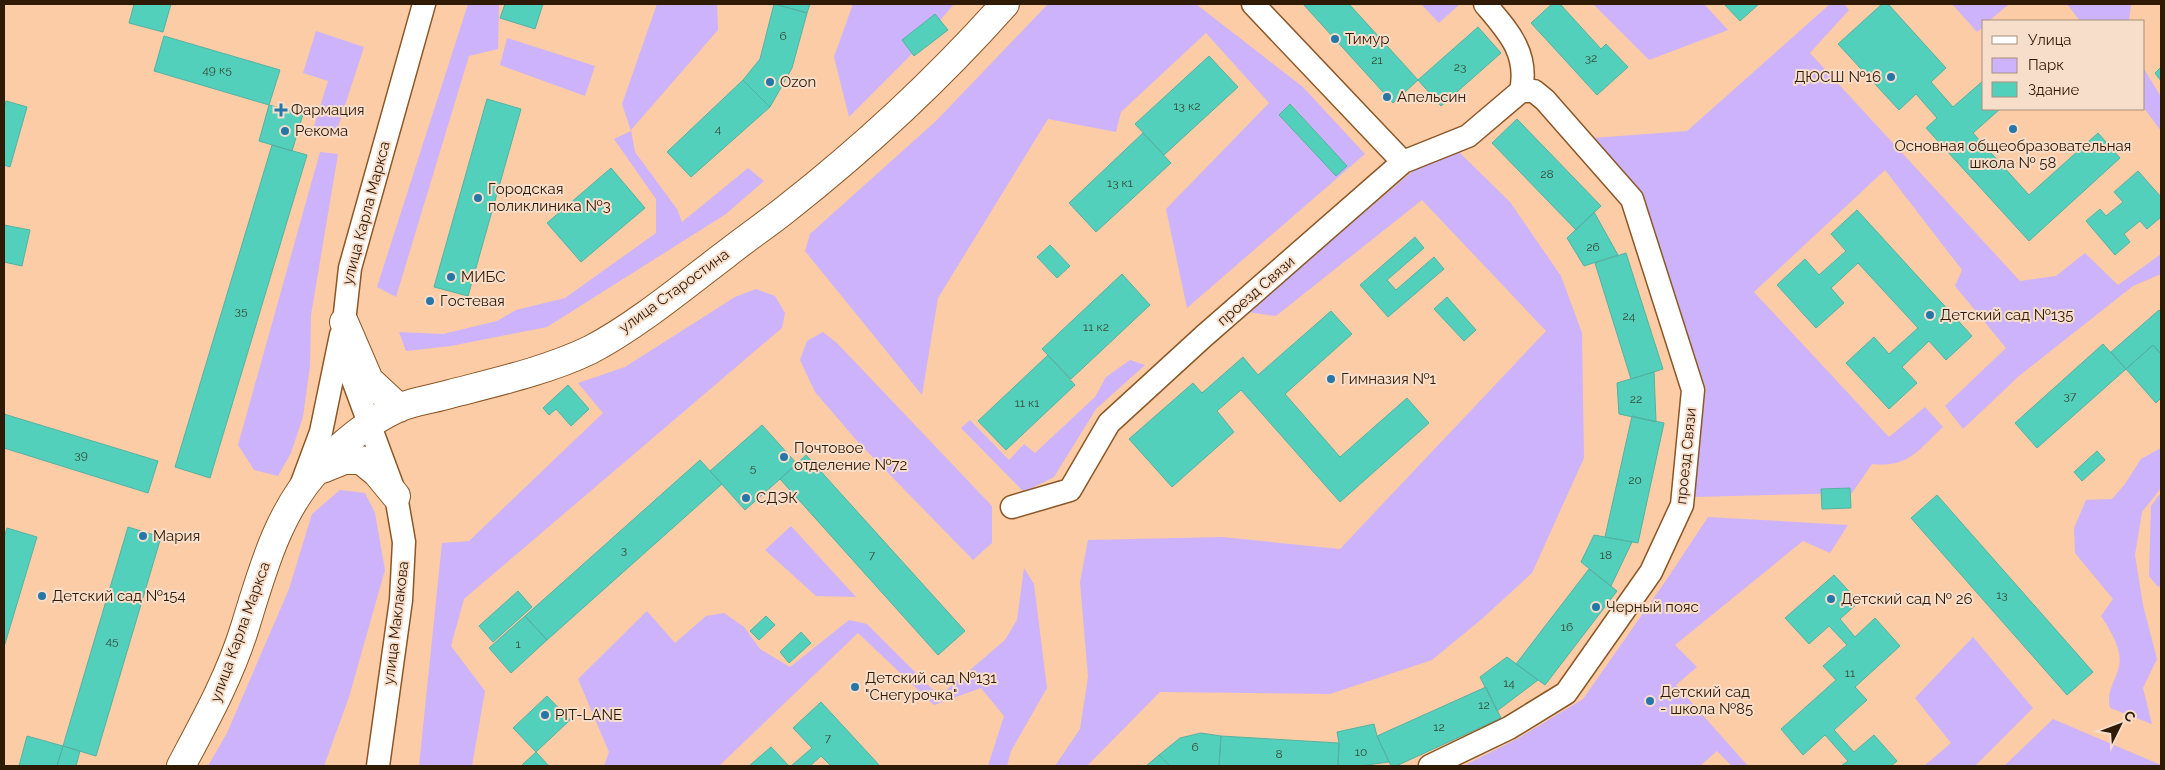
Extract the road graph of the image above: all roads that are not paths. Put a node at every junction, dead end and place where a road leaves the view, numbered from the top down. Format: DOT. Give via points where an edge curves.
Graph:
graph roads {
  1 [pos="424,4"];
  2 [pos="1006,4"];
  3 [pos="1253,4"];
  4 [pos="1485,4"];
  5 [pos="1521,91"];
  6 [pos="1403,162"];
  7 [pos="344,322"];
  8 [pos="399,408"];
  9 [pos="369,426"];
  10 [pos="316,471"];
  11 [pos="394,488"];
  12 [pos="297,498"];
  13 [pos="1012,507"];
  14 [pos="181,766"];
  15 [pos="378,766"];
  16 [pos="1430,766"];
  1 -- 7 [label="street, улица Карла Маркса" via="350,268"];
  2 -- 8 [label="main road, улица Старостина" via="949,65 802,196 664,301 592,349 542,368"];
  3 -- 6 [label="street"];
  4 -- 5 [label="street" via="1510,33 1518,48 1524,77"];
  5 -- 6 [label="street, проезд Связи" via="1468,136"];
  5 -- 16 [label="street, проезд Связи" via="1534,92 1545,100 1632,199 1693,390 1682,505 1651,572 1566,693 1510,728"];
  6 -- 13 [label="street, проезд Связи" via="1109,423 1070,490"];
  7 -- 8 [label="main road" via="369,380"];
  7 -- 9 [label="street, улица Карла Маркса" via="353,380"];
  7 -- 12 [label="street" via="321,432"];
  8 -- 9 [label="main road, улица Старостина"];
  9 -- 10 [label="main road, улица Старостина"];
  9 -- 11 [label="street, улица Карла Маркса"];
  10 -- 11 [label="main road" via="344,460 361,460"];
  10 -- 12 [label="main road, улица Старостина"];
  11 -- 15 [label="street, улица Маклакова" via="404,542 402,583"];
  12 -- 14 [label="main road, улица Карла Маркса" via="274,538 245,627 214,704"];
}
